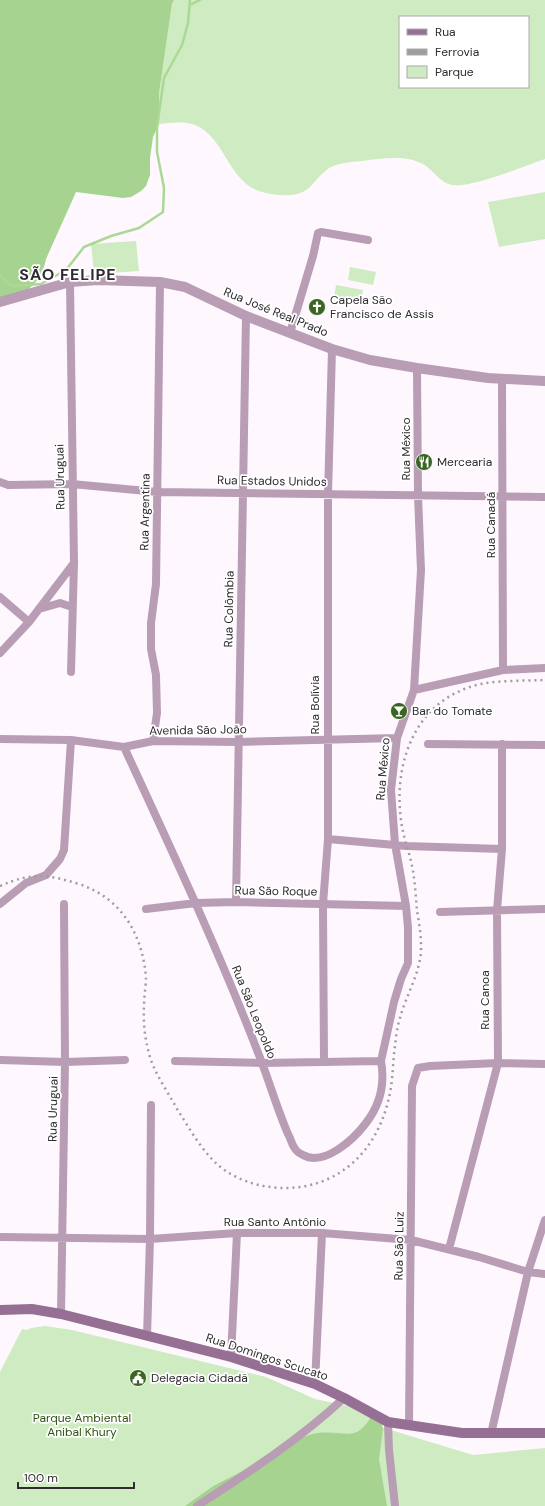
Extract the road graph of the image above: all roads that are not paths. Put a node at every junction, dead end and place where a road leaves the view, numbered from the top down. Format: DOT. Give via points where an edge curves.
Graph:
graph roads {
  1 [pos="368,240"];
  2 [pos="70,282"];
  3 [pos="160,282"];
  4 [pos="0,302"];
  5 [pos="246,316"];
  6 [pos="290,333"];
  7 [pos="332,349"];
  8 [pos="417,368"];
  9 [pos="502,379"];
  10 [pos="545,381"];
  11 [pos="0,482"];
  12 [pos="72,484"];
  13 [pos="157,492"];
  14 [pos="243,492"];
  15 [pos="328,494"];
  16 [pos="418,496"];
  17 [pos="503,496"];
  18 [pos="545,497"];
  19 [pos="74,563"];
  20 [pos="0,597"];
  21 [pos="72,607"];
  22 [pos="39,609"];
  23 [pos="29,622"];
  24 [pos="0,653"];
  25 [pos="545,668"];
  26 [pos="503,670"];
  27 [pos="72,672"];
  28 [pos="414,690"];
  29 [pos="397,738"];
  30 [pos="0,739"];
  31 [pos="71,740"];
  32 [pos="153,741"];
  33 [pos="327,741"];
  34 [pos="239,742"];
  35 [pos="428,744"];
  36 [pos="502,744"];
  37 [pos="545,745"];
  38 [pos="124,747"];
  39 [pos="328,839"];
  40 [pos="395,844"];
  41 [pos="502,849"];
  42 [pos="236,902"];
  43 [pos="196,903"];
  44 [pos="0,904"];
  45 [pos="64,904"];
  46 [pos="323,904"];
  47 [pos="406,906"];
  48 [pos="146,909"];
  49 [pos="545,909"];
  50 [pos="497,910"];
  51 [pos="440,912"];
  52 [pos="0,1060"];
  53 [pos="125,1060"];
  54 [pos="175,1061"];
  55 [pos="324,1061"];
  56 [pos="381,1061"];
  57 [pos="65,1062"];
  58 [pos="498,1063"];
  59 [pos="262,1064"];
  60 [pos="545,1064"];
  61 [pos="150,1105"];
  62 [pos="545,1220"];
  63 [pos="322,1232"];
  64 [pos="237,1233"];
  65 [pos="0,1237"];
  66 [pos="63,1239"];
  67 [pos="150,1239"];
  68 [pos="411,1240"];
  69 [pos="449,1249"];
  70 [pos="528,1272"];
  71 [pos="545,1274"];
  72 [pos="0,1310"];
  73 [pos="61,1314"];
  74 [pos="147,1336"];
  75 [pos="231,1356"];
  76 [pos="316,1384"];
  77 [pos="344,1398"];
  78 [pos="388,1422"];
  79 [pos="409,1426"];
  80 [pos="545,1433"];
  81 [pos="491,1434"];
  82 [pos="197,1506"];
  83 [pos="395,1506"];
  1 -- 6 [label="street" via="318,233 314,256"];
  2 -- 3 [label="street, Rua José Real Prado"];
  2 -- 4 [label="street, Rua José Real Prado"];
  2 -- 12 [label="street, Rua Uruguai"];
  3 -- 5 [label="street, Rua José Real Prado" via="186,287"];
  3 -- 13 [label="street, Rua Argentina"];
  5 -- 6 [label="street, Rua José Real Prado"];
  5 -- 14 [label="street, Rua Colômbia"];
  6 -- 7 [label="street, Rua José Real Prado"];
  7 -- 8 [label="street, Rua José Real Prado" via="370,360"];
  7 -- 15 [label="street, Rua Bolívia"];
  8 -- 9 [label="street, Rua José Real Prado"];
  8 -- 16 [label="street, Rua México"];
  9 -- 10 [label="street, Rua José Real Prado"];
  9 -- 17 [label="street, Rua Canadá"];
  11 -- 12 [label="street, Rua Estados Unidos" via="8,485"];
  12 -- 13 [label="street, Rua Estados Unidos"];
  12 -- 19 [label="street, Rua Uruguai"];
  13 -- 14 [label="street, Rua Estados Unidos"];
  13 -- 32 [label="street, Rua Argentina" via="156,584 151,623 157,713"];
  14 -- 15 [label="street, Rua Estados Unidos"];
  14 -- 34 [label="street, Rua Colômbia"];
  15 -- 16 [label="street, Rua Estados Unidos"];
  15 -- 33 [label="street, Rua Bolívia"];
  16 -- 17 [label="street, Rua Estados Unidos"];
  16 -- 28 [label="street, Rua México" via="421,570"];
  17 -- 18 [label="street, Rua Estados Unidos"];
  17 -- 26 [label="street, Rua Canadá"];
  19 -- 21 [label="street, Rua Uruguai"];
  19 -- 22 [label="street"];
  20 -- 23 [label="street"];
  21 -- 22 [label="street" via="60,603"];
  21 -- 27 [label="street, Rua Uruguai"];
  22 -- 23 [label="street"];
  23 -- 24 [label="street"];
  25 -- 26 [label="street"];
  26 -- 28 [label="street"];
  28 -- 29 [label="street, Rua México"];
  29 -- 33 [label="street, Avenida São João"];
  29 -- 40 [label="street, Rua México" via="391,790"];
  30 -- 31 [label="street, Avenida São João"];
  31 -- 38 [label="street, Avenida São João"];
  31 -- 44 [label="street" via="64,850 60,859 46,875 26,883"];
  32 -- 34 [label="street, Avenida São João"];
  32 -- 38 [label="street, Avenida São João"];
  33 -- 34 [label="street, Avenida São João"];
  33 -- 39 [label="street, Rua Bolívia"];
  34 -- 42 [label="street, Rua Colômbia"];
  35 -- 36 [label="street"];
  36 -- 37 [label="street"];
  36 -- 41 [label="street, Rua Canoa"];
  38 -- 43 [label="street, Rua São Leopoldo"];
  39 -- 40 [label="street"];
  39 -- 46 [label="street, Rua Bolívia"];
  40 -- 41 [label="street"];
  40 -- 47 [label="street, Rua México"];
  41 -- 50 [label="street, Rua Canoa"];
  42 -- 43 [label="street, Rua São Roque"];
  42 -- 46 [label="street, Rua São Roque"];
  43 -- 48 [label="street, Rua São Roque"];
  43 -- 59 [label="street, Rua São Leopoldo"];
  45 -- 57 [label="street, Rua Uruguai"];
  46 -- 47 [label="street, Rua São Roque"];
  46 -- 55 [label="street, Rua Bolívia"];
  47 -- 56 [label="street, Rua México" via="408,963 394,1002"];
  49 -- 50 [label="street"];
  50 -- 51 [label="street"];
  50 -- 58 [label="street, Rua Canoa"];
  52 -- 57 [label="street"];
  53 -- 57 [label="street"];
  54 -- 59 [label="street"];
  55 -- 56 [label="street"];
  55 -- 59 [label="street"];
  56 -- 59 [label="street, Rua São Leopoldo" via="381,1095 374,1114 347,1142 330,1155 317,1158 305,1156 296,1150 280,1115"];
  57 -- 66 [label="street, Rua Uruguai"];
  58 -- 60 [label="street"];
  58 -- 68 [label="street, Rua São Luiz" via="418,1068 412,1086"];
  58 -- 69 [label="street, Rua Canoa"];
  61 -- 67 [label="street"];
  62 -- 70 [label="street"];
  63 -- 64 [label="street, Rua Santo Antônio"];
  63 -- 68 [label="street, Rua Santo Antônio"];
  63 -- 76 [label="street"];
  64 -- 67 [label="street, Rua Santo Antônio"];
  64 -- 75 [label="street"];
  65 -- 66 [label="street, Rua Santo Antônio"];
  66 -- 67 [label="street, Rua Santo Antônio"];
  66 -- 73 [label="street, Rua Uruguai"];
  67 -- 74 [label="street"];
  68 -- 69 [label="street, Rua Santo Antônio"];
  68 -- 79 [label="street, Rua São Luiz"];
  69 -- 70 [label="street, Rua Santo Antônio"];
  70 -- 71 [label="street, Rua Santo Antônio"];
  70 -- 81 [label="street"];
  72 -- 73 [label="main road, Rua Domingos Scucato" via="32,1309"];
  73 -- 74 [label="main road, Rua Domingos Scucato"];
  74 -- 75 [label="main road, Rua Domingos Scucato"];
  75 -- 76 [label="main road, Rua Domingos Scucato"];
  76 -- 77 [label="main road, Rua Domingos Scucato"];
  77 -- 78 [label="main road, Rua Domingos Scucato"];
  77 -- 82 [label="street" via="286,1446"];
  78 -- 79 [label="main road, Rua Domingos Scucato"];
  78 -- 83 [label="street"];
  79 -- 81 [label="main road, Rua Domingos Scucato"];
  80 -- 81 [label="main road, Rua Domingos Scucato"];
}
